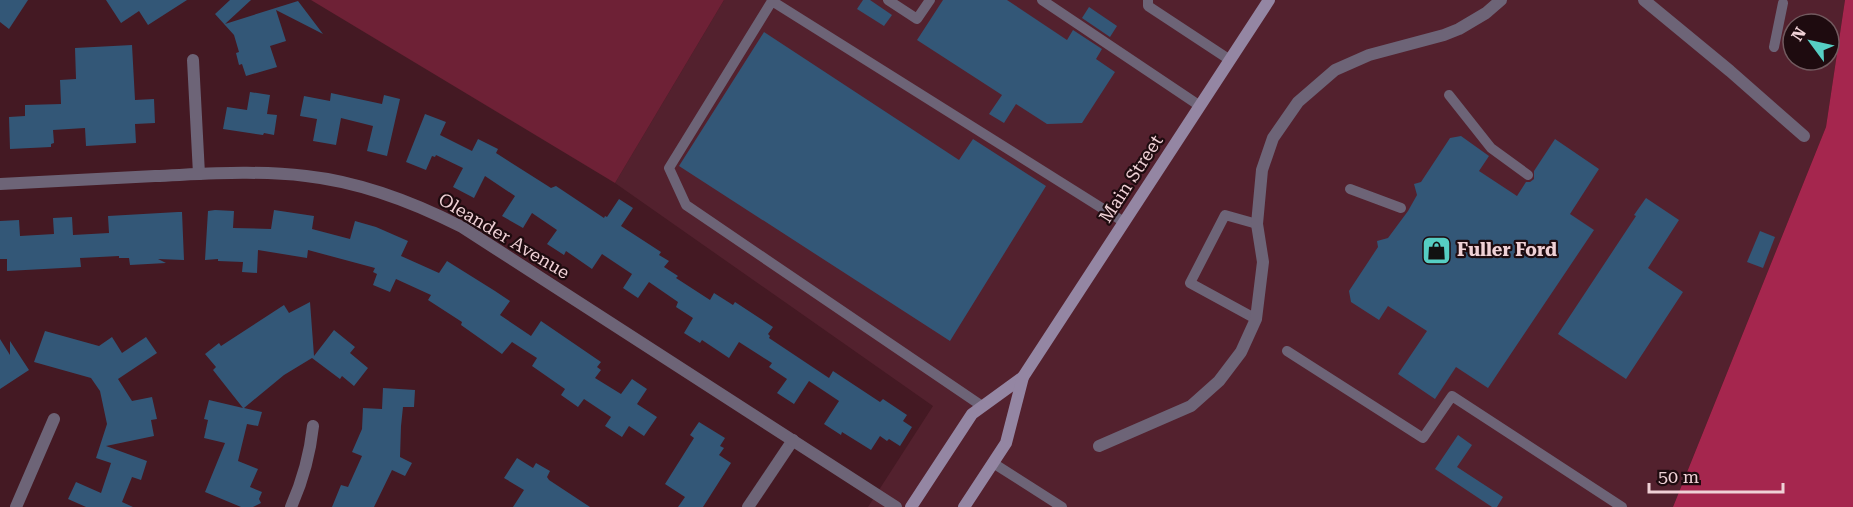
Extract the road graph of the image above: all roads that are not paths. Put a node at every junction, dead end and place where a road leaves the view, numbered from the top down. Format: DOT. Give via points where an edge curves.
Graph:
graph roads {
  1 [pos="888,0"];
  2 [pos="930,0"];
  3 [pos="1042,0"];
  4 [pos="1148,0"];
  5 [pos="1269,0"];
  6 [pos="1501,0"];
  7 [pos="1644,0"];
  8 [pos="1783,3"];
  9 [pos="1774,47"];
  10 [pos="193,60"];
  11 [pos="1230,60"];
  12 [pos="1449,95"];
  13 [pos="1200,106"];
  14 [pos="1804,136"];
  15 [pos="199,174"];
  16 [pos="1528,175"];
  17 [pos="0,184"];
  18 [pos="1350,189"];
  19 [pos="1401,208"];
  20 [pos="1124,222"];
  21 [pos="1257,224"];
  22 [pos="1256,319"];
  23 [pos="1287,351"];
  24 [pos="1023,377"];
  25 [pos="982,406"];
  26 [pos="54,419"];
  27 [pos="313,426"];
  28 [pos="793,440"];
  29 [pos="1099,446"];
  30 [pos="993,463"];
  31 [pos="16,507"];
  32 [pos="291,507"];
  33 [pos="748,507"];
  34 [pos="896,507"];
  35 [pos="911,507"];
  36 [pos="964,507"];
  37 [pos="1062,507"];
  38 [pos="1622,507"];
  1 -- 2 [label="lane" via="917,20"];
  3 -- 13 [label="lane"];
  4 -- 11 [label="lane" via="1148,6"];
  5 -- 11 [label="main road, Main Street"];
  6 -- 21 [label="street" via="1459,29 1369,55 1335,70 1298,102 1273,138 1262,170"];
  7 -- 14 [label="street"];
  8 -- 9 [label="lane"];
  10 -- 15 [label="street"];
  11 -- 13 [label="main road, Main Street"];
  12 -- 16 [label="lane" via="1491,148"];
  13 -- 20 [label="main road, Main Street"];
  15 -- 17 [label="street, Oleander Avenue"];
  15 -- 28 [label="street, Oleander Avenue" via="306,176 345,183 425,208 471,233"];
  18 -- 19 [label="lane"];
  20 -- 24 [label="main road, Main Street"];
  20 -- 25 [label="lane" via="772,1 669,168 686,204"];
  21 -- 22 [label="street" via="1263,262"];
  21 -- 22 [label="lane" via="1225,215 1190,283"];
  22 -- 29 [label="street" via="1240,352 1219,381 1191,406"];
  23 -- 38 [label="lane" via="1423,438 1452,396"];
  24 -- 25 [label="main road, Main Street"];
  24 -- 30 [label="main road, Main Street" via="1006,443"];
  25 -- 35 [label="main road, Main Street" via="972,414"];
  26 -- 31 [label="street"];
  27 -- 32 [label="street" via="310,453"];
  28 -- 33 [label="street"];
  28 -- 34 [label="street, Oleander Avenue"];
  30 -- 36 [label="main road, Main Street"];
  30 -- 37 [label="lane"];
}
